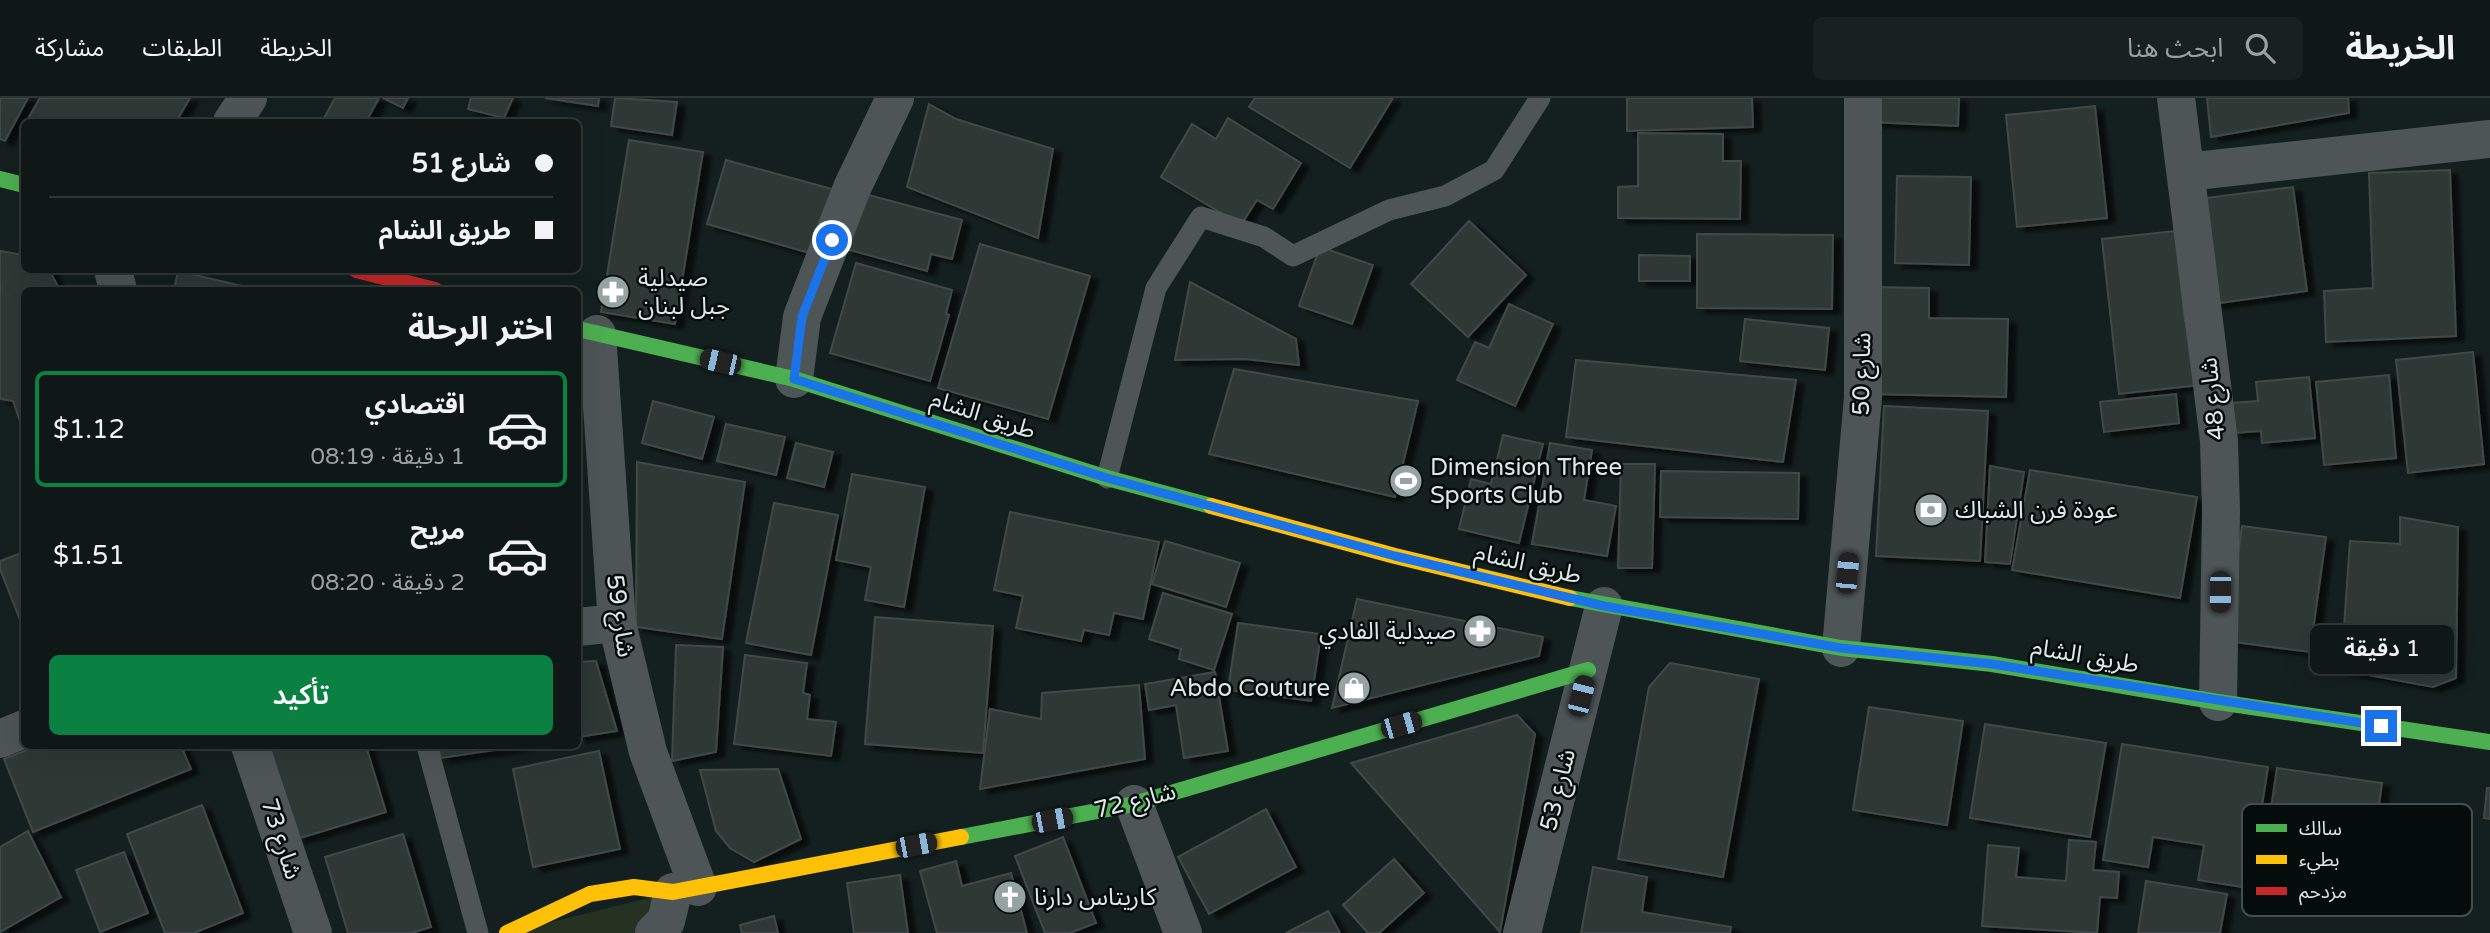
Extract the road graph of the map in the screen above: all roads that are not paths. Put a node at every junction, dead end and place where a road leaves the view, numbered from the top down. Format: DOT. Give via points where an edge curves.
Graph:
graph roads {
  1 [pos="248,98"];
  2 [pos="895,98"];
  3 [pos="1540,98"];
  4 [pos="1863,98"];
  5 [pos="2176,98"];
  6 [pos="234,119"];
  7 [pos="2490,139"];
  8 [pos="2186,172"];
  9 [pos="0,179"];
  10 [pos="21,184"];
  11 [pos="368,273"];
  12 [pos="423,287"];
  13 [pos="587,331"];
  14 [pos="794,379"];
  15 [pos="1107,478"];
  16 [pos="1604,606"];
  17 [pos="617,623"];
  18 [pos="581,627"];
  19 [pos="1841,648"];
  20 [pos="1588,670"];
  21 [pos="2218,702"];
  22 [pos="21,730"];
  23 [pos="0,738"];
  24 [pos="2490,742"];
  25 [pos="251,749"];
  26 [pos="428,749"];
  27 [pos="1134,804"];
  28 [pos="685,889"];
  29 [pos="313,933"];
  30 [pos="478,933"];
  31 [pos="507,933"];
  32 [pos="654,933"];
  33 [pos="1183,933"];
  34 [pos="1522,933"];
  1 -- 6 [label="street"];
  2 -- 14 [label="street" via="852,188 802,317"];
  3 -- 15 [label="lane" via="1494,170 1445,196 1389,210 1293,256 1264,237 1201,217 1156,288"];
  4 -- 19 [label="street, شارع 50" via="1863,397"];
  5 -- 8 [label="street, شارع 48"];
  7 -- 8 [label="street"];
  8 -- 21 [label="street, شارع 48" via="2219,442"];
  9 -- 10 [label="main road"];
  11 -- 12 [label="main road"];
  13 -- 14 [label="main road, طريق الشام"];
  13 -- 17 [label="street, شارع 59"];
  14 -- 15 [label="main road, طريق الشام"];
  15 -- 16 [label="main road, طريق الشام" via="1395,556"];
  16 -- 19 [label="main road, طريق الشام"];
  16 -- 20 [label="street, شارع 53"];
  17 -- 18 [label="street"];
  17 -- 28 [label="street, شارع 59"];
  19 -- 21 [label="main road, طريق الشام" via="1992,664"];
  20 -- 27 [label="main road, شارع 72"];
  20 -- 34 [label="street, شارع 53"];
  21 -- 24 [label="main road, طريق الشام"];
  22 -- 23 [label="street"];
  25 -- 29 [label="street, شارع 73"];
  26 -- 30 [label="lane"];
  27 -- 28 [label="main road, شارع 72"];
  27 -- 33 [label="street"];
  28 -- 31 [label="main road, شارع 72" via="634,887 590,894"];
  28 -- 32 [label="street"];
}
